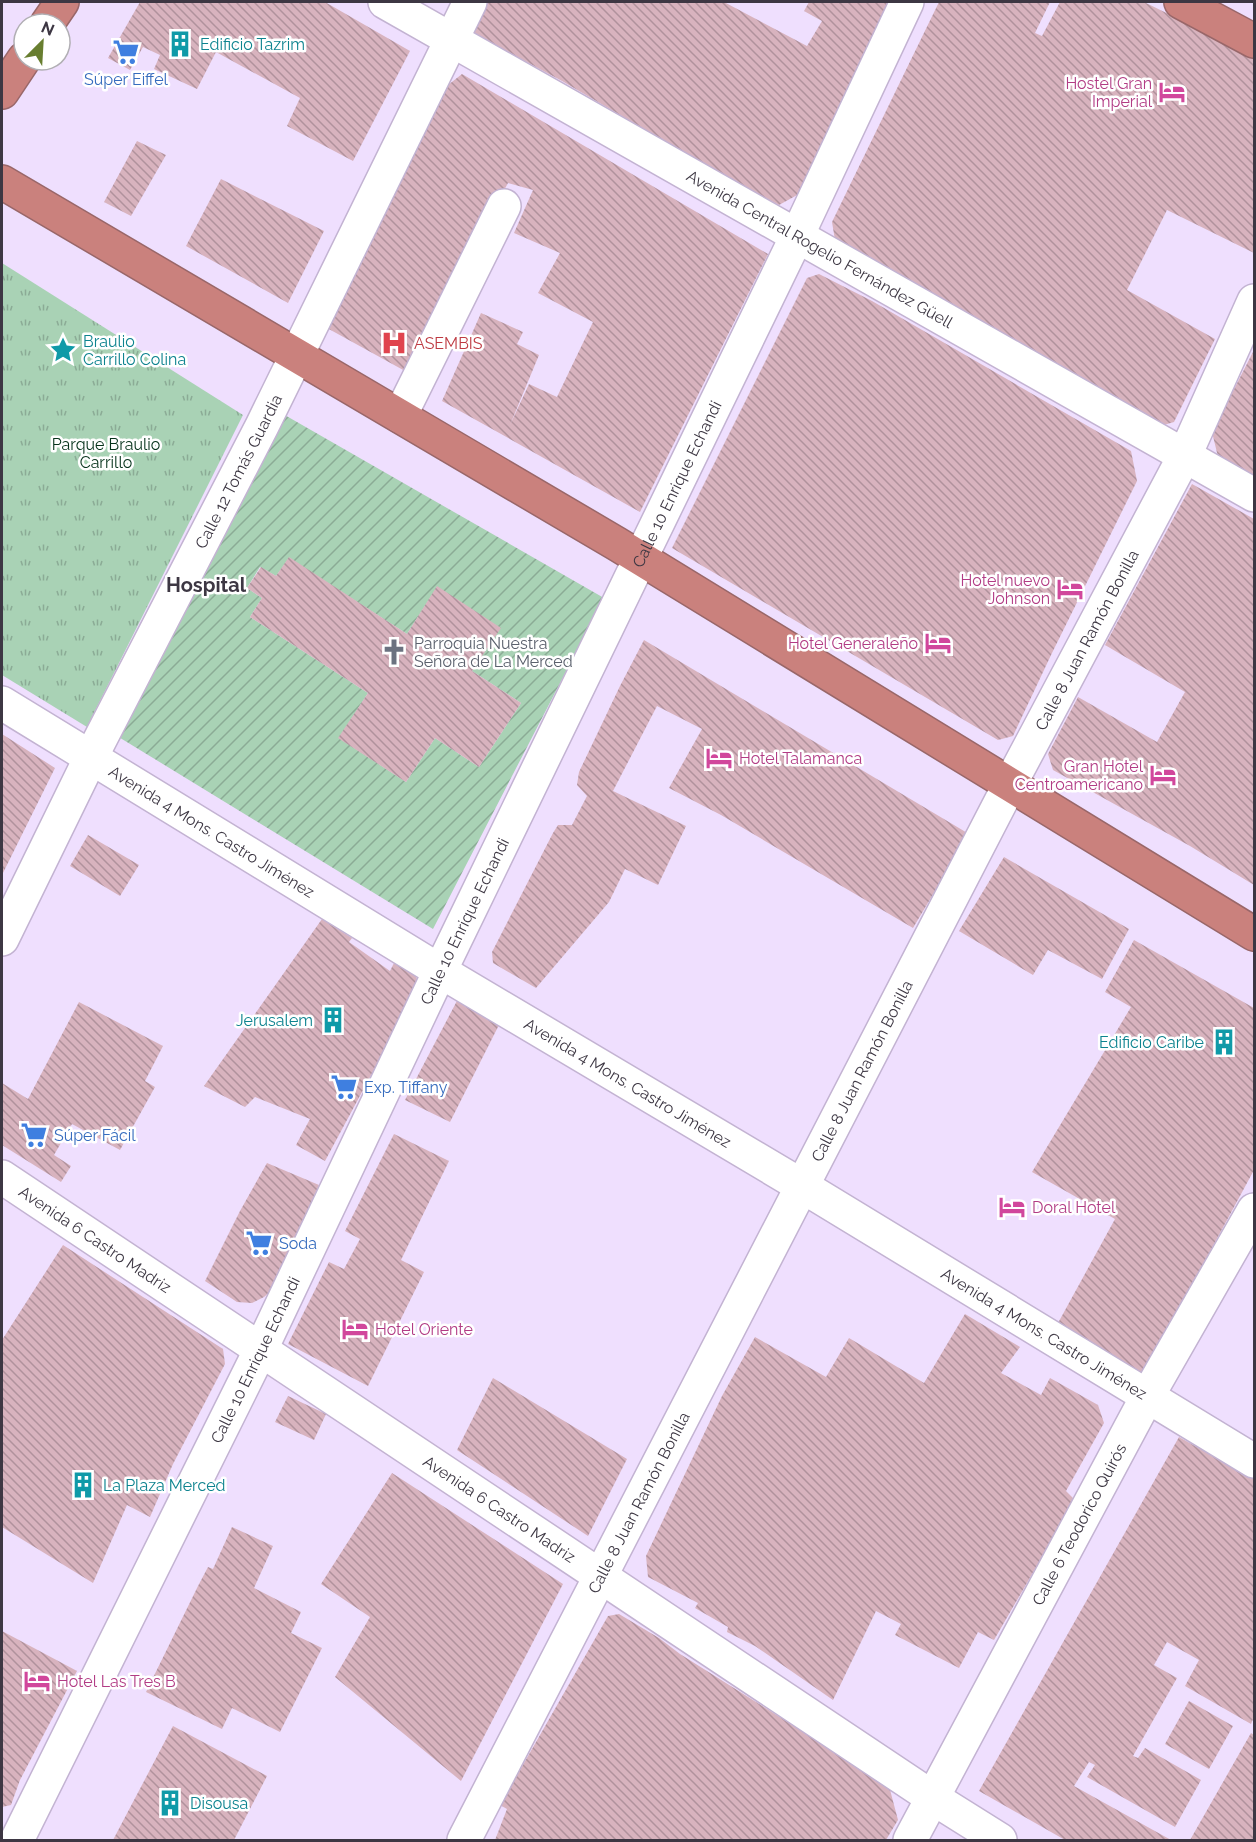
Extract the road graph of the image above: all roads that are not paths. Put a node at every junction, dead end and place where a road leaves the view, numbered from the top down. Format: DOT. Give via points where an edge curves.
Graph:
graph roads {
  1 [pos="385,2"];
  2 [pos="470,2"];
  3 [pos="907,2"];
  4 [pos="1181,2"];
  5 [pos="453,39"];
  6 [pos="1254,41"];
  7 [pos="15,72"];
  8 [pos="2,92"];
  9 [pos="2,182"];
  10 [pos="504,206"];
  11 [pos="797,236"];
  12 [pos="1254,301"];
  13 [pos="296,356"];
  14 [pos="400,416"];
  15 [pos="1185,455"];
  16 [pos="1254,495"];
  17 [pos="642,559"];
  18 [pos="2,703"];
  19 [pos="91,757"];
  20 [pos="1011,784"];
  21 [pos="1254,934"];
  22 [pos="2,939"];
  23 [pos="440,971"];
  24 [pos="2,1177"];
  25 [pos="802,1186"];
  26 [pos="1254,1210"];
  27 [pos="261,1349"];
  28 [pos="1147,1397"];
  29 [pos="1254,1461"];
  30 [pos="601,1575"];
  31 [pos="933,1798"];
  32 [pos="17,1840"];
  33 [pos="464,1840"];
  34 [pos="910,1840"];
  35 [pos="1000,1840"];
  1 -- 5 [label="street, Avenida Central Rogelio Fernández Güell"];
  2 -- 5 [label="street, Calle 12 Tomás Guardia"];
  3 -- 11 [label="street, Calle 10 Enrique Echandi"];
  4 -- 6 [label="highway"];
  5 -- 11 [label="street, Avenida Central Rogelio Fernández Güell"];
  5 -- 13 [label="street, Calle 12 Tomás Guardia"];
  7 -- 8 [label="highway"];
  9 -- 13 [label="highway"];
  10 -- 14 [label="street"];
  11 -- 15 [label="street, Avenida Central Rogelio Fernández Güell"];
  11 -- 17 [label="street, Calle 10 Enrique Echandi"];
  12 -- 15 [label="street, Calle 8 Juan Ramón Bonilla"];
  13 -- 14 [label="highway"];
  13 -- 19 [label="street, Calle 12 Tomás Guardia"];
  14 -- 17 [label="highway"];
  15 -- 16 [label="street, Avenida Central Rogelio Fernández Güell"];
  15 -- 20 [label="street, Calle 8 Juan Ramón Bonilla"];
  17 -- 20 [label="highway"];
  17 -- 23 [label="street, Calle 10 Enrique Echandi"];
  18 -- 19 [label="street, Avenida 4 Mons. Castro Jiménez"];
  19 -- 22 [label="street, Calle 12 Tomás Guardia"];
  19 -- 23 [label="street, Avenida 4 Mons. Castro Jiménez"];
  20 -- 21 [label="highway"];
  20 -- 25 [label="street, Calle 8 Juan Ramón Bonilla"];
  23 -- 25 [label="street, Avenida 4 Mons. Castro Jiménez"];
  23 -- 27 [label="street, Calle 10 Enrique Echandi"];
  24 -- 27 [label="street, Avenida 6 Castro Madriz"];
  25 -- 28 [label="street, Avenida 4 Mons. Castro Jiménez"];
  25 -- 30 [label="street, Calle 8 Juan Ramón Bonilla"];
  26 -- 28 [label="street, Calle 6 Teodorico Quirós"];
  27 -- 30 [label="street, Avenida 6 Castro Madriz"];
  27 -- 32 [label="street, Calle 10 Enrique Echandi"];
  28 -- 29 [label="street, Avenida 4 Mons. Castro Jiménez"];
  28 -- 31 [label="street, Calle 6 Teodorico Quirós"];
  30 -- 31 [label="street, Avenida 6 Castro Madriz"];
  30 -- 33 [label="street, Calle 8 Juan Ramón Bonilla"];
  31 -- 34 [label="street, Calle 6 Teodorico Quirós"];
  31 -- 35 [label="street, Avenida 6 Castro Madriz"];
}
